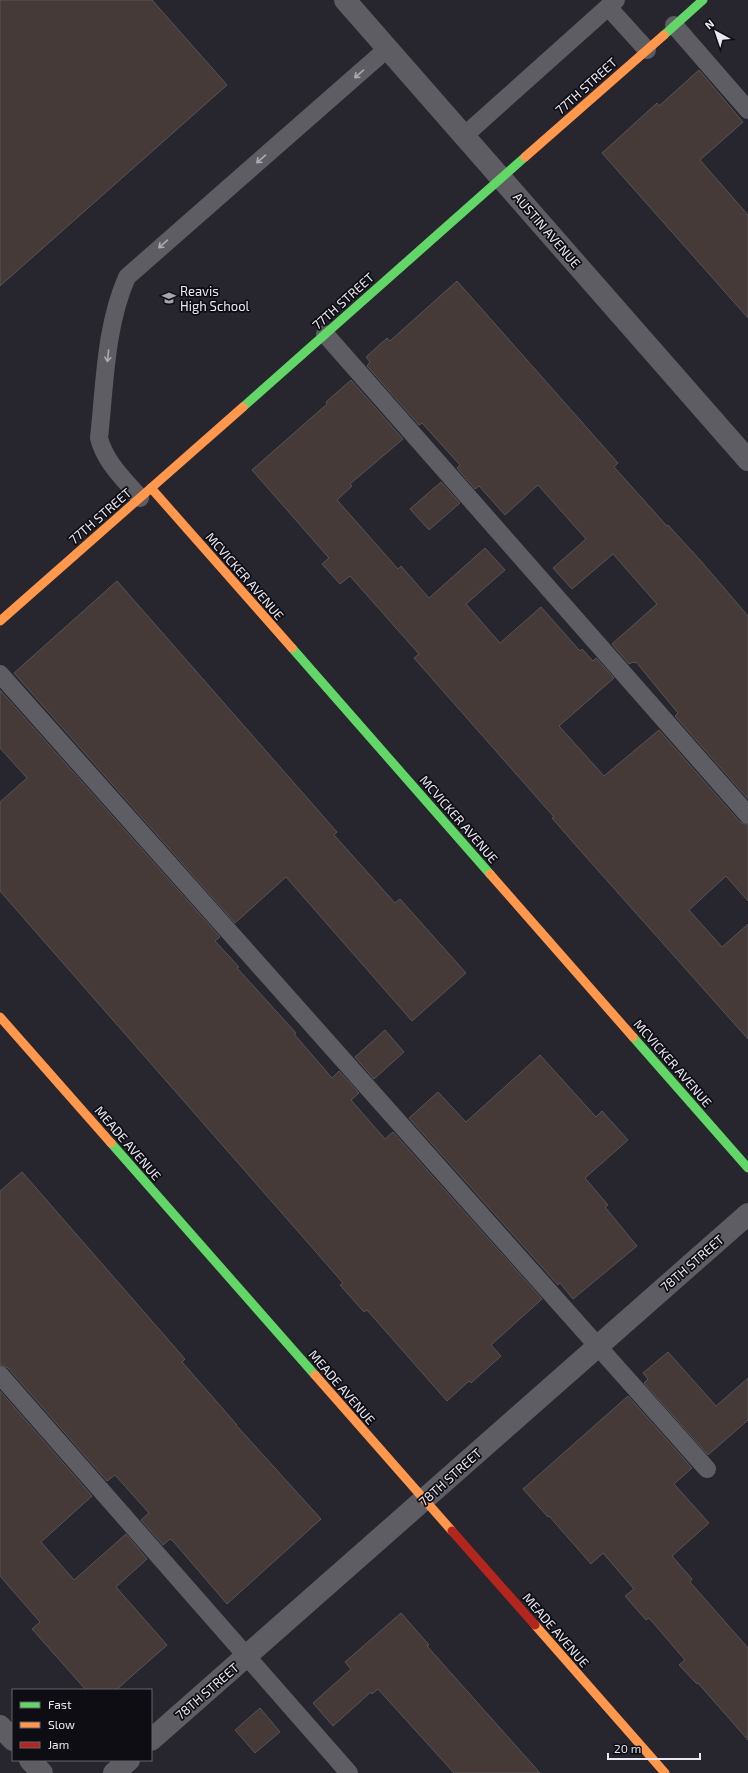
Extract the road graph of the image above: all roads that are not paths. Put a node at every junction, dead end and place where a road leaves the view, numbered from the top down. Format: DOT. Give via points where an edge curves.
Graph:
graph roads {
  1 [pos="345,0"];
  2 [pos="703,0"];
  3 [pos="612,3"];
  4 [pos="674,26"];
  5 [pos="388,48"];
  6 [pos="647,50"];
  7 [pos="748,110"];
  8 [pos="465,135"];
  9 [pos="502,178"];
  10 [pos="325,334"];
  11 [pos="748,460"];
  12 [pos="145,493"];
  13 [pos="0,621"];
  14 [pos="0,674"];
  15 [pos="748,816"];
  16 [pos="0,1017"];
  17 [pos="748,1168"];
  18 [pos="748,1214"];
  19 [pos="597,1346"];
  20 [pos="0,1376"];
  21 [pos="707,1469"];
  22 [pos="425,1499"];
  23 [pos="247,1656"];
  24 [pos="0,1726"];
  25 [pos="12,1739"];
  26 [pos="152,1739"];
  27 [pos="31,1761"];
  28 [pos="127,1761"];
  29 [pos="42,1773"];
  30 [pos="114,1773"];
  31 [pos="349,1773"];
  32 [pos="665,1773"];
  1 -- 5 [label="street, AUSTIN AVENUE"];
  2 -- 4 [label="street, 77TH STREET"];
  3 -- 6 [label="lane"];
  3 -- 8 [label="lane"];
  4 -- 6 [label="street, 77TH STREET"];
  4 -- 7 [label="lane"];
  5 -- 8 [label="street, AUSTIN AVENUE"];
  5 -- 12 [label="lane, one-way" via="127,277 111,329 99,438 107,459"];
  6 -- 9 [label="street, 77TH STREET"];
  8 -- 9 [label="street, AUSTIN AVENUE"];
  9 -- 10 [label="street, 77TH STREET"];
  9 -- 11 [label="street, AUSTIN AVENUE"];
  10 -- 12 [label="street, 77TH STREET"];
  10 -- 15 [label="lane"];
  12 -- 13 [label="street, 77TH STREET"];
  12 -- 17 [label="street, MCVICKER AVENUE"];
  14 -- 19 [label="lane"];
  16 -- 22 [label="street, MEADE AVENUE"];
  18 -- 19 [label="street, 78TH STREET"];
  19 -- 21 [label="lane"];
  19 -- 22 [label="street, 78TH STREET"];
  20 -- 23 [label="lane"];
  22 -- 23 [label="street, 78TH STREET"];
  22 -- 32 [label="street, MEADE AVENUE"];
  23 -- 26 [label="street, 78TH STREET"];
  23 -- 31 [label="lane"];
  24 -- 25 [label="street"];
  27 -- 29 [label="street"];
  28 -- 30 [label="street"];
}
